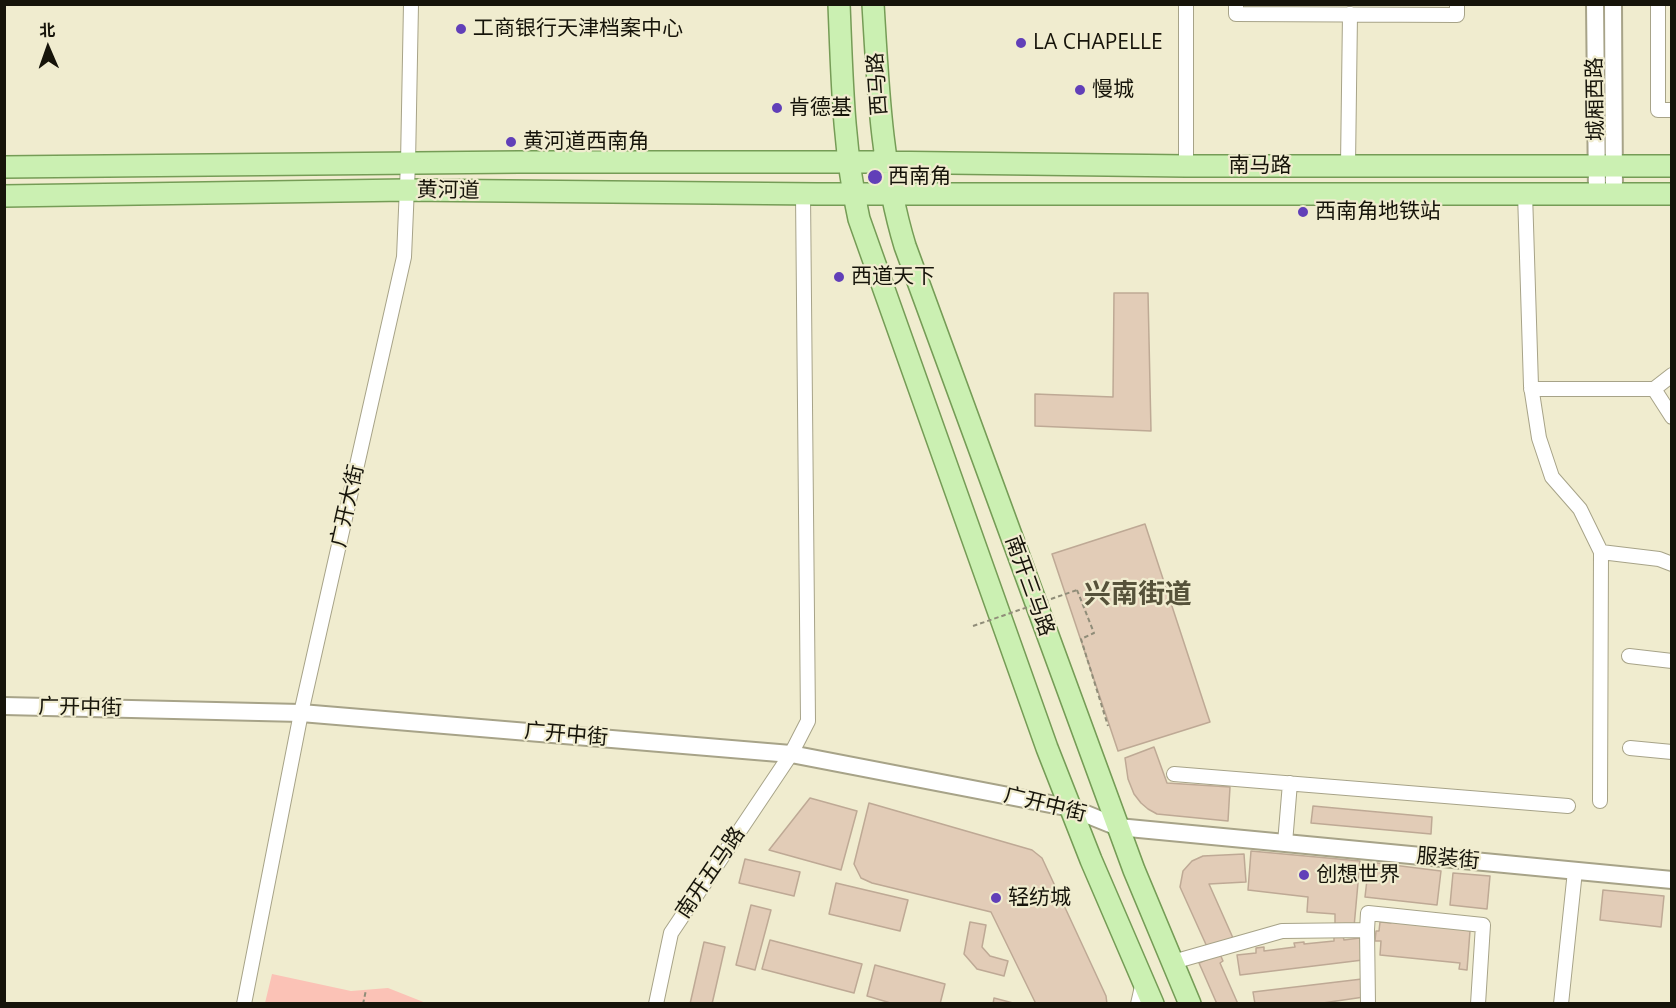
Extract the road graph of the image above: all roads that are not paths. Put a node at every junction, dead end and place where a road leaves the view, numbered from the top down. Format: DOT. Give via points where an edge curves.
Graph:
graph roads {
  1 [pos="411,4"];
  2 [pos="839,4"];
  3 [pos="873,4"];
  4 [pos="1186,4"];
  5 [pos="1236,4"];
  6 [pos="1457,4"];
  7 [pos="1595,4"];
  8 [pos="1613,4"];
  9 [pos="1658,4"];
  10 [pos="1350,14"];
  11 [pos="1671,110"];
  12 [pos="408,162"];
  13 [pos="849,163"];
  14 [pos="886,163"];
  15 [pos="1348,165"];
  16 [pos="1605,165"];
  17 [pos="4,166"];
  18 [pos="1186,166"];
  19 [pos="1671,166"];
  20 [pos="406,190"];
  21 [pos="1525,193"];
  22 [pos="1605,193"];
  23 [pos="803,194"];
  24 [pos="853,194"];
  25 [pos="891,194"];
  26 [pos="1671,194"];
  27 [pos="4,196"];
  28 [pos="1671,375"];
  29 [pos="1531,389"];
  30 [pos="1654,389"];
  31 [pos="1671,417"];
  32 [pos="1601,552"];
  33 [pos="1671,564"];
  34 [pos="1629,656"];
  35 [pos="1671,661"];
  36 [pos="4,706"];
  37 [pos="301,713"];
  38 [pos="1630,748"];
  39 [pos="1671,752"];
  40 [pos="791,754"];
  41 [pos="1174,774"];
  42 [pos="1290,783"];
  43 [pos="1600,801"];
  44 [pos="1568,806"];
  45 [pos="1071,808"];
  46 [pos="1118,827"];
  47 [pos="1285,843"];
  48 [pos="1575,871"];
  49 [pos="1671,880"];
  50 [pos="1367,930"];
  51 [pos="1173,962"];
  52 [pos="1143,980"];
  53 [pos="244,1004"];
  54 [pos="656,1004"];
  55 [pos="1138,1004"];
  56 [pos="1154,1004"];
  57 [pos="1190,1004"];
  58 [pos="1368,1004"];
  59 [pos="1478,1004"];
  60 [pos="1561,1004"];
  1 -- 12 [label="street, 广开大街"];
  2 -- 13 [label="main road, 西马路"];
  3 -- 14 [label="main road, 西马路"];
  4 -- 18 [label="street"];
  5 -- 10 [label="street" via="1236,14"];
  6 -- 10 [label="street" via="1457,15"];
  7 -- 16 [label="street, 城厢西路"];
  8 -- 16 [label="street, 城厢西路"];
  9 -- 11 [label="street" via="1658,110"];
  10 -- 15 [label="street"];
  12 -- 13 [label="main road, 黄河道"];
  12 -- 17 [label="main road, 黄河道"];
  12 -- 20 [label="street, 广开大街"];
  13 -- 14 [label="main road, 南马路"];
  13 -- 24 [label="main road, 西马路"];
  14 -- 18 [label="main road, 南马路"];
  14 -- 25 [label="main road, 南开三马路"];
  15 -- 16 [label="main road, 南马路"];
  15 -- 18 [label="main road, 南马路"];
  16 -- 19 [label="main road, 南马路"];
  16 -- 22 [label="street, 城厢西路"];
  20 -- 23 [label="main road, 黄河道"];
  20 -- 27 [label="main road, 黄河道"];
  20 -- 37 [label="street, 广开大街" via="404,257"];
  21 -- 22 [label="main road, 南马路"];
  21 -- 25 [label="main road, 南马路"];
  21 -- 29 [label="street"];
  22 -- 26 [label="main road, 南马路"];
  23 -- 24 [label="main road, 黄河道"];
  23 -- 40 [label="street, 南开五马路" via="808,721"];
  24 -- 25 [label="main road, 黄河道"];
  24 -- 45 [label="main road, 南开三马路" via="875,265"];
  25 -- 46 [label="main road, 南开三马路" via="910,262"];
  28 -- 30 [label="street"];
  29 -- 30 [label="street"];
  29 -- 32 [label="street" via="1539,438 1552,477 1580,509"];
  30 -- 31 [label="street"];
  32 -- 33 [label="street"];
  32 -- 43 [label="street"];
  34 -- 35 [label="street"];
  36 -- 37 [label="street, 广开中街"];
  37 -- 40 [label="street, 广开中街"];
  37 -- 53 [label="street, 广开大街"];
  38 -- 39 [label="street"];
  40 -- 45 [label="street, 广开中街"];
  40 -- 54 [label="street, 南开五马路" via="671,933"];
  41 -- 42 [label="street"];
  42 -- 44 [label="street"];
  42 -- 47 [label="street"];
  45 -- 46 [label="street, 广开中街"];
  45 -- 52 [label="main road, 南开三马路"];
  46 -- 47 [label="street, 服装街"];
  46 -- 51 [label="main road, 南开三马路"];
  47 -- 48 [label="street, 服装街"];
  48 -- 49 [label="street, 服装街"];
  48 -- 60 [label="street"];
  50 -- 51 [label="street" via="1282,931"];
  50 -- 58 [label="street"];
  50 -- 59 [label="street" via="1368,913 1483,925"];
  51 -- 57 [label="main road, 南开三马路"];
  52 -- 55 [label="street"];
  52 -- 56 [label="main road, 南开三马路"];
}
